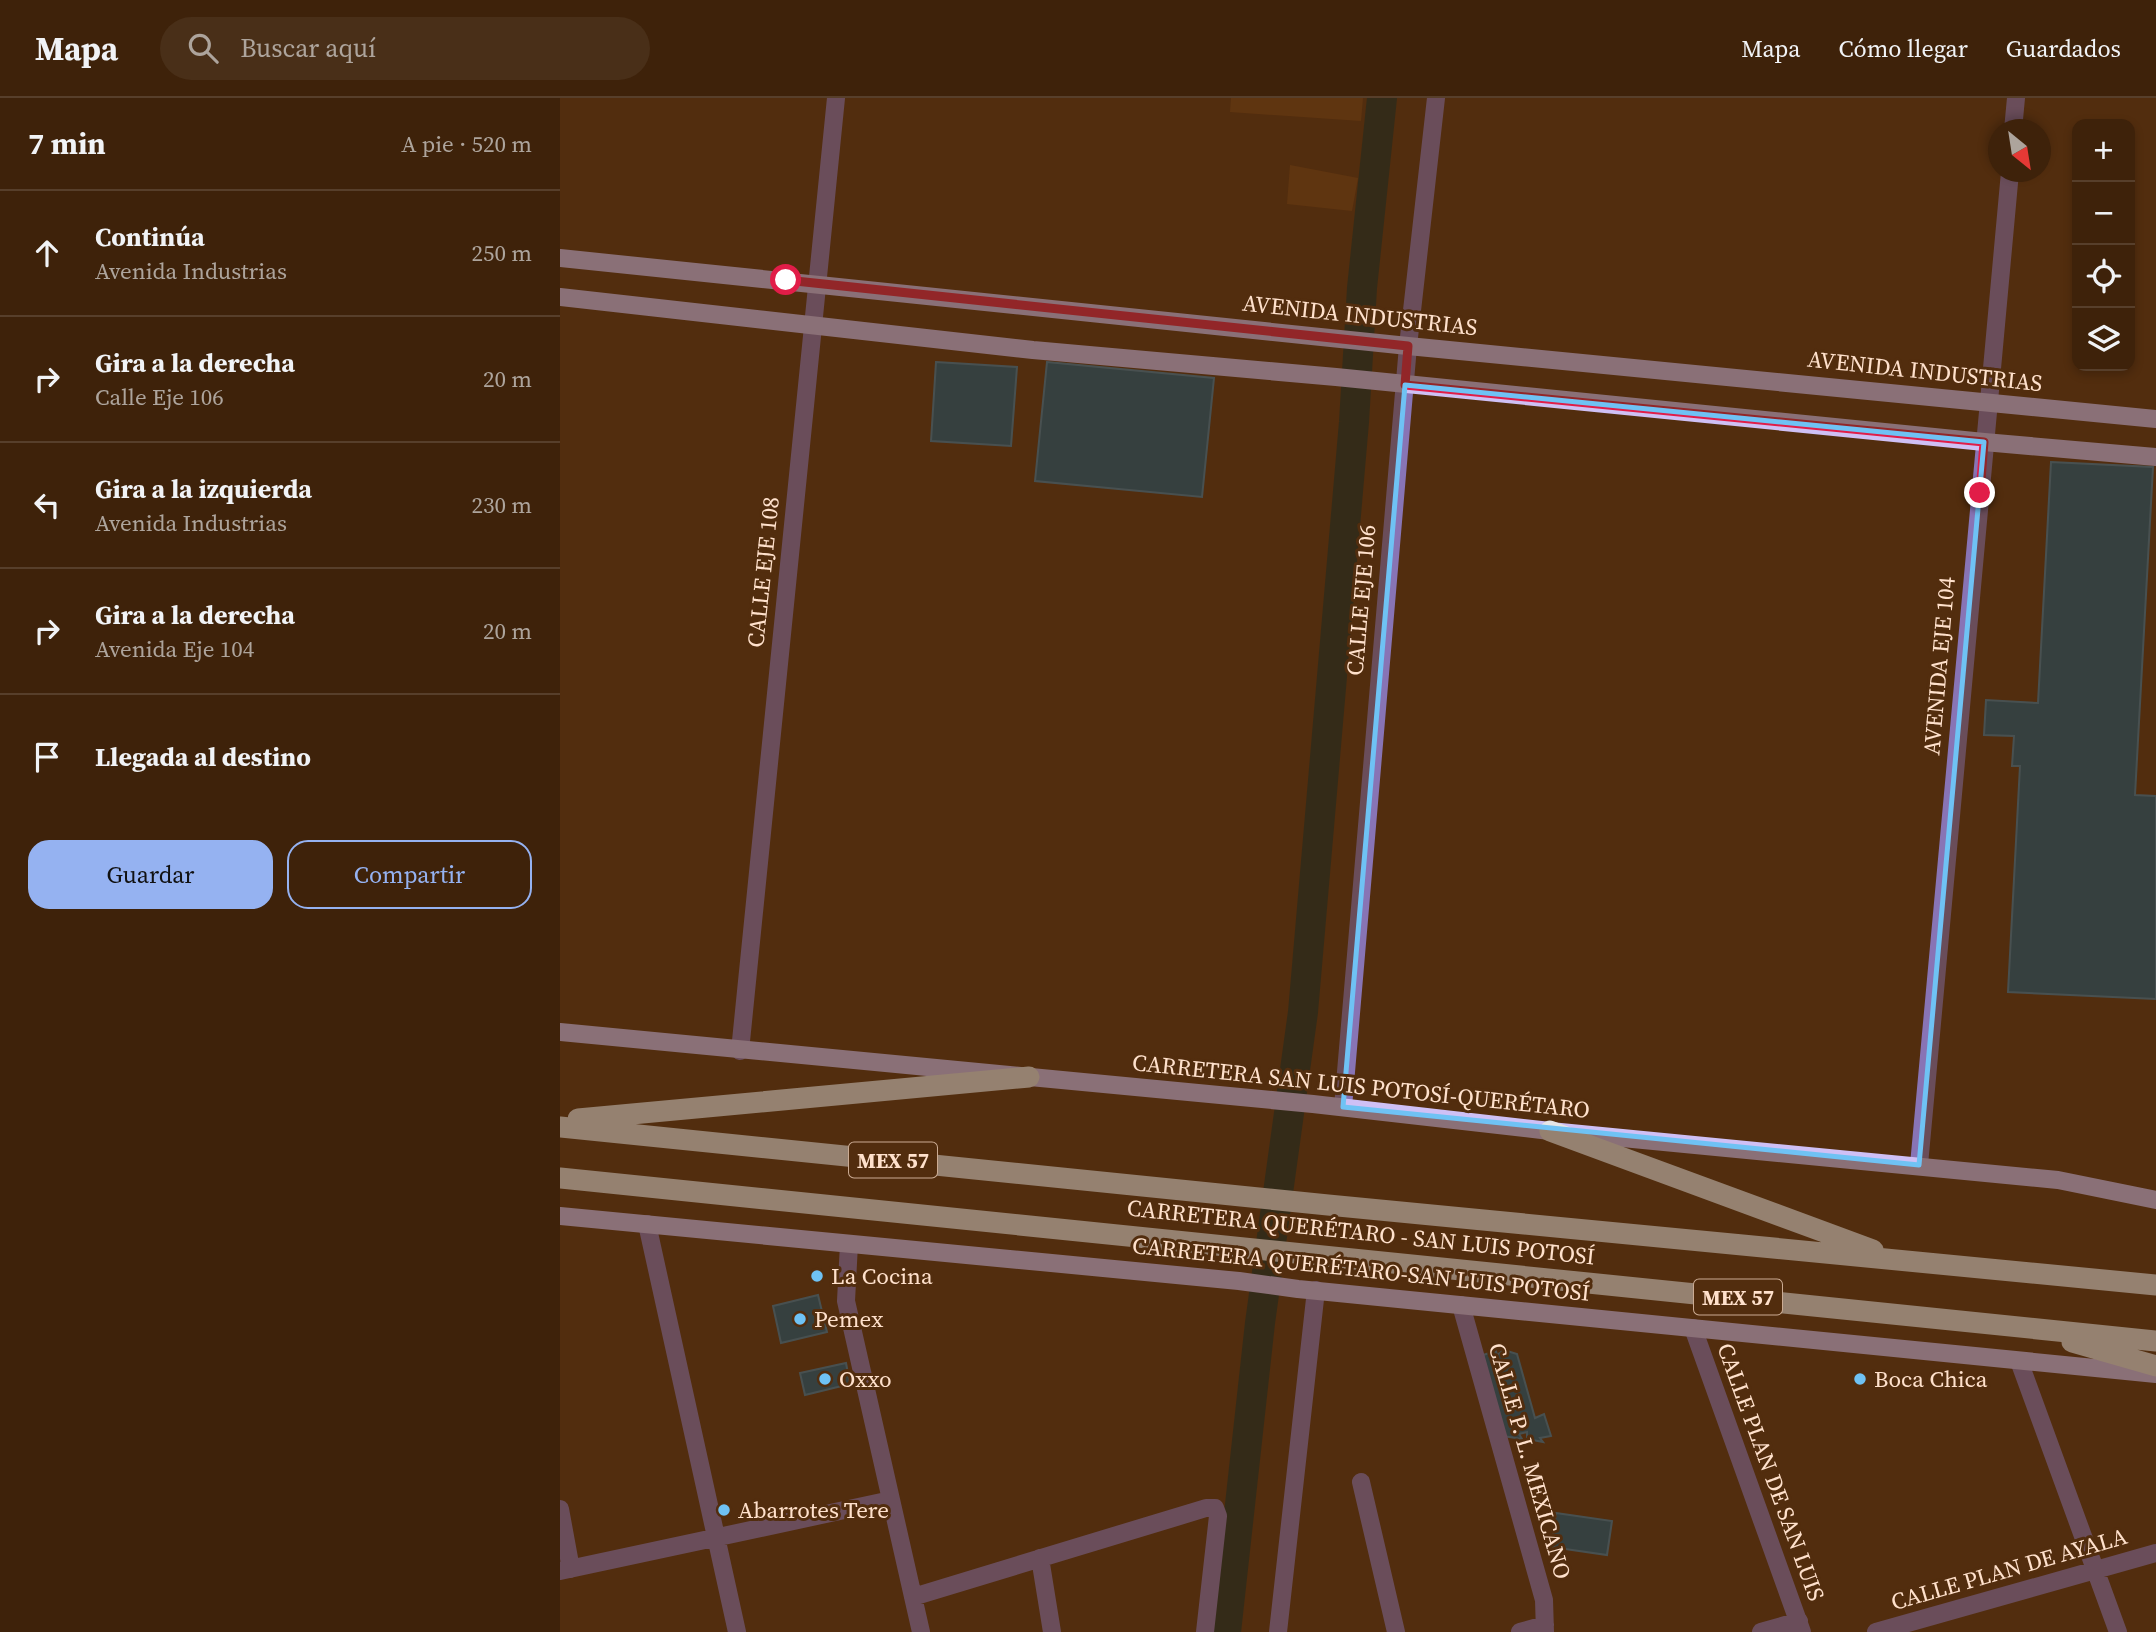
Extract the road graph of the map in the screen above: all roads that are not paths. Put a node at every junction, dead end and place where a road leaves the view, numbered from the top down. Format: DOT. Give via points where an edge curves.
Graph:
graph roads {
  1 [pos="835,98"];
  2 [pos="1436,98"];
  3 [pos="2016,98"];
  4 [pos="2014,119"];
  5 [pos="2009,182"];
  6 [pos="560,258"];
  7 [pos="818,283"];
  8 [pos="560,298"];
  9 [pos="811,325"];
  10 [pos="1408,346"];
  11 [pos="1405,385"];
  12 [pos="1988,402"];
  13 [pos="2156,419"];
  14 [pos="1984,442"];
  15 [pos="2156,457"];
  16 [pos="560,1032"];
  17 [pos="740,1051"];
  18 [pos="1029,1077"];
  19 [pos="1343,1107"];
  20 [pos="560,1121"];
  21 [pos="560,1127"];
  22 [pos="1550,1131"];
  23 [pos="1919,1165"];
  24 [pos="560,1178"];
  25 [pos="2156,1200"];
  26 [pos="560,1216"];
  27 [pos="647,1224"];
  28 [pos="849,1244"];
  29 [pos="1901,1261"];
  30 [pos="2156,1285"];
  31 [pos="1307,1290"];
  32 [pos="1461,1305"];
  33 [pos="1693,1328"];
  34 [pos="2019,1328"];
  35 [pos="2156,1341"];
  36 [pos="2019,1361"];
  37 [pos="2156,1366"];
  38 [pos="2156,1374"];
  39 [pos="1361,1482"];
  40 [pos="891,1500"];
  41 [pos="560,1509"];
  42 [pos="716,1538"];
  43 [pos="2156,1553"];
  44 [pos="1040,1558"];
  45 [pos="2095,1569"];
  46 [pos="566,1570"];
  47 [pos="913,1597"];
  48 [pos="1800,1627"];
  49 [pos="1545,1629"];
  50 [pos="737,1632"];
  51 [pos="920,1632"];
  52 [pos="1052,1632"];
  53 [pos="1205,1632"];
  54 [pos="1278,1632"];
  55 [pos="1396,1632"];
  56 [pos="1520,1632"];
  57 [pos="1761,1632"];
  58 [pos="1876,1632"];
  59 [pos="2118,1632"];
  1 -- 7 [label="street, CALLE EJE 108"];
  2 -- 10 [label="street, CALLE EJE 106"];
  3 -- 4 [label="street"];
  5 -- 12 [label="street, AVENIDA EJE 104"];
  6 -- 7 [label="main road, AVENIDA INDUSTRIAS"];
  7 -- 9 [label="street, CALLE EJE 108"];
  7 -- 10 [label="main road, AVENIDA INDUSTRIAS"];
  8 -- 9 [label="main road"];
  9 -- 11 [label="main road"];
  9 -- 17 [label="street, CALLE EJE 108"];
  10 -- 11 [label="street, CALLE EJE 106"];
  10 -- 12 [label="main road, AVENIDA INDUSTRIAS"];
  11 -- 14 [label="main road"];
  11 -- 19 [label="street, CALLE EJE 106"];
  12 -- 13 [label="main road, AVENIDA INDUSTRIAS"];
  12 -- 14 [label="street, AVENIDA EJE 104"];
  14 -- 15 [label="main road"];
  14 -- 23 [label="street, AVENIDA EJE 104"];
  16 -- 17 [label="main road, CARRETERA SAN LUIS POTOSÍ-QUERÉTARO"];
  17 -- 18 [label="main road, CARRETERA SAN LUIS POTOSÍ-QUERÉTARO"];
  18 -- 19 [label="main road, CARRETERA SAN LUIS POTOSÍ-QUERÉTARO"];
  18 -- 20 [label="highway"];
  19 -- 22 [label="main road, CARRETERA SAN LUIS POTOSÍ-QUERÉTARO"];
  21 -- 29 [label="highway, CARRETERA QUERÉTARO - SAN LUIS POTOSÍ / MEX 57"];
  22 -- 23 [label="main road, CARRETERA SAN LUIS POTOSÍ-QUERÉTARO"];
  22 -- 29 [label="highway"];
  23 -- 25 [label="main road, CARRETERA SAN LUIS POTOSÍ-QUERÉTARO" via="2058,1180"];
  24 -- 34 [label="highway, CARRETERA QUERÉTARO - SAN LUIS POTOSÍ / MEX 57"];
  26 -- 27 [label="main road, CARRETERA QUERÉTARO-SAN LUIS POTOSÍ"];
  27 -- 28 [label="main road, CARRETERA QUERÉTARO-SAN LUIS POTOSÍ"];
  27 -- 42 [label="street"];
  28 -- 31 [label="main road, CARRETERA QUERÉTARO-SAN LUIS POTOSÍ"];
  28 -- 40 [label="street" via="846,1301"];
  29 -- 30 [label="highway, CARRETERA QUERÉTARO - SAN LUIS POTOSÍ / MEX 57"];
  31 -- 32 [label="main road, CARRETERA QUERÉTARO-SAN LUIS POTOSÍ"];
  31 -- 54 [label="street"];
  32 -- 33 [label="main road, CARRETERA QUERÉTARO-SAN LUIS POTOSÍ"];
  32 -- 49 [label="street, CALLE P. L. MEXICANO" via="1544,1600"];
  33 -- 36 [label="main road, CARRETERA QUERÉTARO-SAN LUIS POTOSÍ"];
  33 -- 48 [label="street, CALLE PLAN DE SAN LUIS"];
  34 -- 35 [label="highway, CARRETERA QUERÉTARO - SAN LUIS POTOSÍ / MEX 57"];
  34 -- 37 [label="highway"];
  36 -- 38 [label="main road, CARRETERA QUERÉTARO-SAN LUIS POTOSÍ"];
  36 -- 45 [label="street"];
  39 -- 55 [label="street"];
  40 -- 42 [label="street"];
  40 -- 47 [label="street"];
  41 -- 46 [label="street"];
  42 -- 46 [label="street"];
  42 -- 50 [label="street"];
  43 -- 45 [label="street, CALLE PLAN DE AYALA"];
  44 -- 47 [label="street"];
  44 -- 52 [label="street"];
  44 -- 53 [label="street" via="1215,1508 1218,1516"];
  45 -- 58 [label="street, CALLE PLAN DE AYALA"];
  45 -- 59 [label="street"];
  47 -- 51 [label="street"];
  48 -- 57 [label="street"];
  49 -- 56 [label="street"];
}
